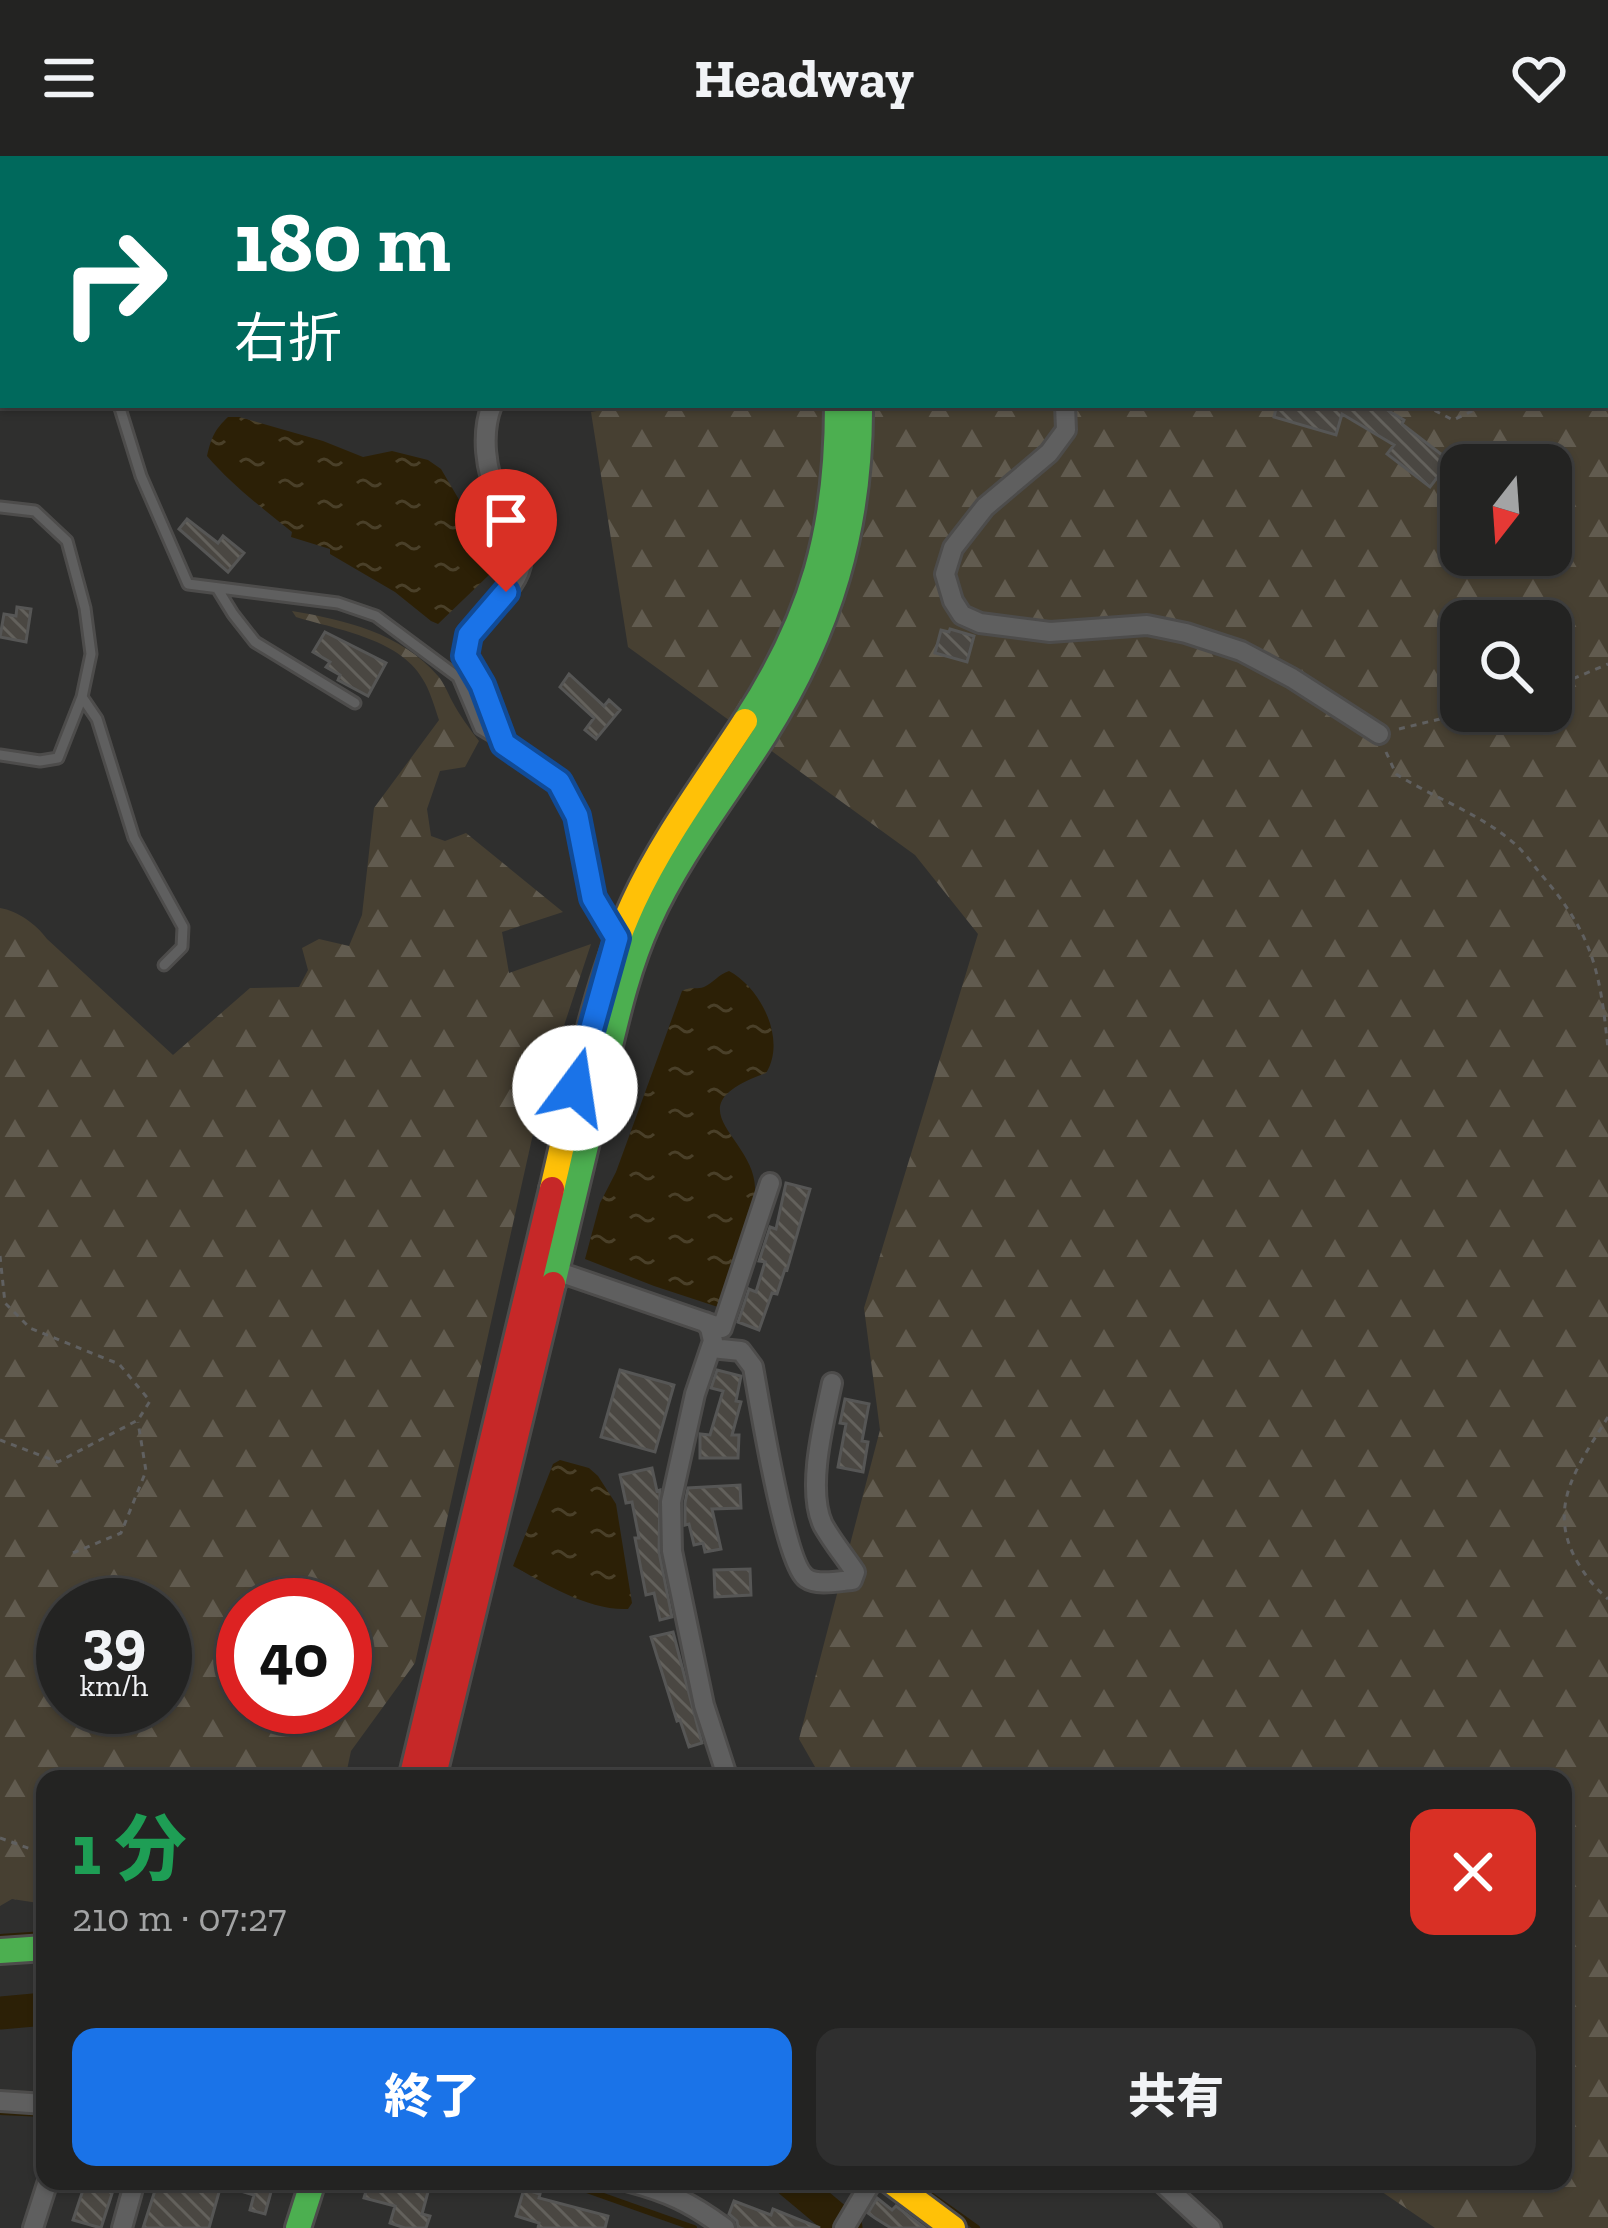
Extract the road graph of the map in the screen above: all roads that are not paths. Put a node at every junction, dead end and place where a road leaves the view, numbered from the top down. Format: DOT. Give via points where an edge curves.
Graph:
graph roads {
  1 [pos="120,408"];
  2 [pos="491,408"];
  3 [pos="837,408"];
  4 [pos="860,408"];
  5 [pos="1065,408"];
  6 [pos="0,508"];
  7 [pos="217,588"];
  8 [pos="82,697"];
  9 [pos="355,703"];
  10 [pos="1379,734"];
  11 [pos="504,744"];
  12 [pos="0,755"];
  13 [pos="627,942"];
  14 [pos="164,965"];
  15 [pos="770,1183"];
  16 [pos="556,1270"];
  17 [pos="705,1322"];
  18 [pos="711,1348"];
  19 [pos="832,1383"];
  20 [pos="413,1770"];
  21 [pos="435,1770"];
  22 [pos="725,1770"];
  23 [pos="36,1949"];
  24 [pos="0,1951"];
  25 [pos="0,2102"];
  26 [pos="36,2104"];
  27 [pos="45,2190"];
  28 [pos="133,2190"];
  29 [pos="310,2190"];
  30 [pos="327,2190"];
  31 [pos="660,2190"];
  32 [pos="867,2190"];
  33 [pos="902,2190"];
  34 [pos="1170,2190"];
  35 [pos="849,2219"];
  36 [pos="33,2228"];
  37 [pos="122,2228"];
  38 [pos="298,2228"];
  39 [pos="314,2228"];
  40 [pos="725,2228"];
  41 [pos="953,2228"];
  42 [pos="1211,2228"];
  1 -- 7 [label="lane" via="188,584"];
  2 -- 11 [label="street" via="485,452 520,535 522,563 469,635 465,656"];
  3 -- 13 [label="street" via="833,505 804,613 744,725 662,846"];
  4 -- 13 [label="street" via="854,510 824,621 766,733"];
  5 -- 10 [label="street" via="1066,430 1049,453 985,507 953,548 945,574 962,615 1049,632 1148,625 1186,633 1241,651"];
  6 -- 8 [label="lane" via="34,511 67,541 91,654"];
  7 -- 9 [label="lane" via="255,642"];
  7 -- 11 [label="lane" via="338,603 376,616 458,677 480,729"];
  8 -- 12 [label="lane" via="58,758"];
  8 -- 14 [label="lane" via="97,718 134,838 184,927 182,947"];
  11 -- 13 [label="street" via="559,782 577,816 593,898"];
  13 -- 16 [label="street" via="622,998"];
  13 -- 20 [label="street" via="575,1088"];
  15 -- 17 [label="street" via="722,1328"];
  16 -- 17 [label="street"];
  16 -- 21 [label="street"];
  17 -- 18 [label="street"];
  18 -- 19 [label="street" via="741,1351 753,1367 780,1504 808,1581 852,1580 855,1572 818,1509 818,1443"];
  18 -- 22 [label="street" via="671,1502 672,1551"];
  23 -- 24 [label="street"];
  25 -- 26 [label="street"];
  27 -- 36 [label="street"];
  28 -- 37 [label="street"];
  29 -- 38 [label="street"];
  30 -- 39 [label="street"];
  31 -- 40 [label="street"];
  32 -- 35 [label="street"];
  33 -- 41 [label="street"];
  34 -- 42 [label="street"];
}
